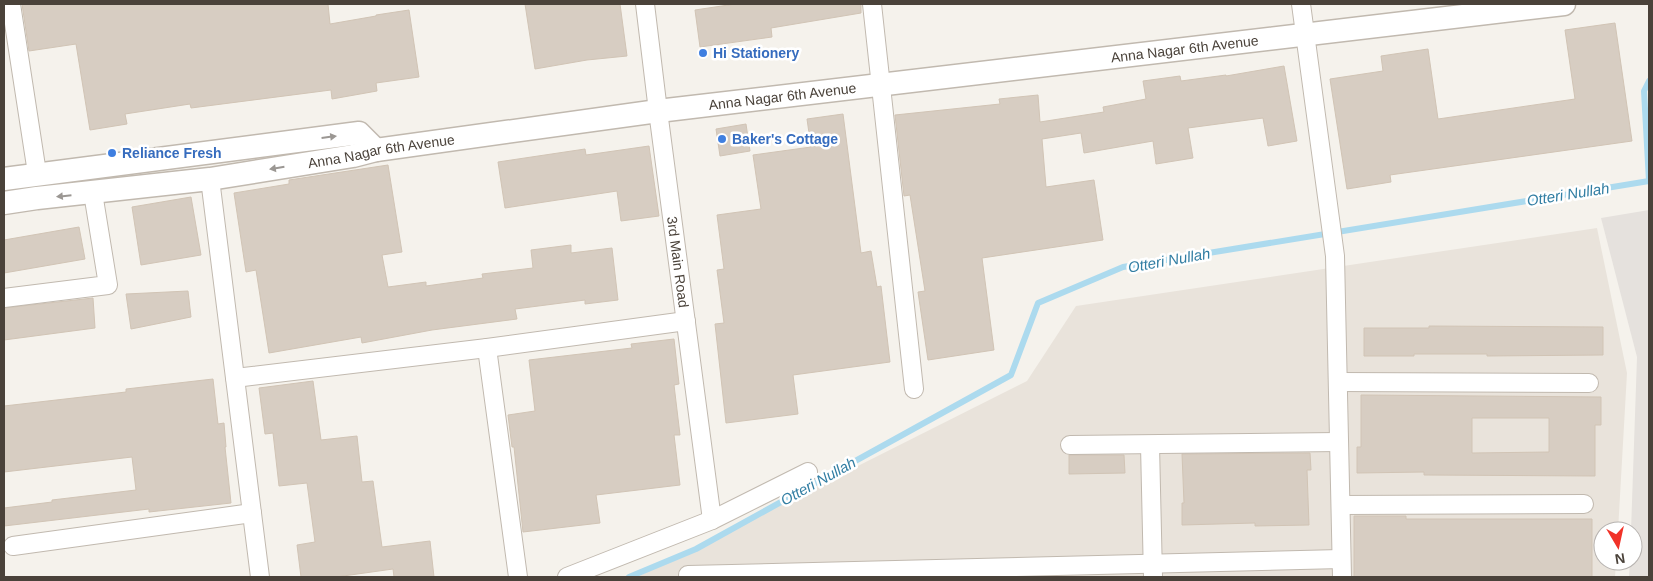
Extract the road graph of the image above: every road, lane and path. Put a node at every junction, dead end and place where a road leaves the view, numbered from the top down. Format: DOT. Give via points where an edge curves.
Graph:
graph roads {
  1 [pos="11,4"];
  2 [pos="645,4"];
  3 [pos="872,4"];
  4 [pos="1301,4"];
  5 [pos="1564,4"];
  6 [pos="1512,7"];
  7 [pos="1306,34"];
  8 [pos="881,85"];
  9 [pos="658,111"];
  10 [pos="376,150"];
  11 [pos="37,173"];
  12 [pos="4,178"];
  13 [pos="210,179"];
  14 [pos="93,193"];
  15 [pos="4,203"];
  16 [pos="4,298"];
  17 [pos="686,321"];
  18 [pos="487,348"];
  19 [pos="235,378"];
  20 [pos="1338,382"];
  21 [pos="1588,383"];
  22 [pos="914,389"];
  23 [pos="1339,442"];
  24 [pos="1070,445"];
  25 [pos="1150,445"];
  26 [pos="808,472"];
  27 [pos="1340,504"];
  28 [pos="1584,504"];
  29 [pos="252,513"];
  30 [pos="712,520"];
  31 [pos="13,546"];
  32 [pos="1342,559"];
  33 [pos="1153,571"];
  34 [pos="900,574"];
  35 [pos="688,575"];
  36 [pos="260,577"];
  37 [pos="518,577"];
  38 [pos="567,577"];
  39 [pos="1342,577"];
  1 -- 11 [label="street"];
  2 -- 9 [label="street, 3rd Main Road"];
  3 -- 8 [label="street"];
  4 -- 7 [label="street"];
  5 -- 6 [label="street, Anna Nagar 6th Avenue"];
  6 -- 7 [label="street, Anna Nagar 6th Avenue"];
  7 -- 8 [label="street, Anna Nagar 6th Avenue"];
  7 -- 20 [label="street" via="1335,256"];
  8 -- 9 [label="street, Anna Nagar 6th Avenue"];
  8 -- 22 [label="street"];
  9 -- 10 [label="street, Anna Nagar 6th Avenue"];
  9 -- 17 [label="street, 3rd Main Road"];
  11 -- 10 [label="street, one-way" via="359,133"];
  10 -- 13 [label="street, Anna Nagar 6th Avenue, one-way"];
  11 -- 12 [label="street"];
  13 -- 14 [label="street, Anna Nagar 6th Avenue"];
  13 -- 19 [label="street"];
  14 -- 15 [label="street, Anna Nagar 6th Avenue, one-way"];
  14 -- 16 [label="street" via="108,285"];
  17 -- 18 [label="street"];
  17 -- 30 [label="street, 3rd Main Road"];
  18 -- 19 [label="street"];
  18 -- 37 [label="street"];
  19 -- 29 [label="street"];
  20 -- 21 [label="street"];
  20 -- 23 [label="street"];
  23 -- 25 [label="street"];
  23 -- 27 [label="street"];
  24 -- 25 [label="street"];
  25 -- 33 [label="street"];
  26 -- 30 [label="street"];
  27 -- 28 [label="street"];
  27 -- 32 [label="street"];
  29 -- 31 [label="street"];
  29 -- 36 [label="street"];
  30 -- 38 [label="street"];
  32 -- 33 [label="street"];
  32 -- 39 [label="street"];
  33 -- 34 [label="street"];
  34 -- 35 [label="street"];
}
